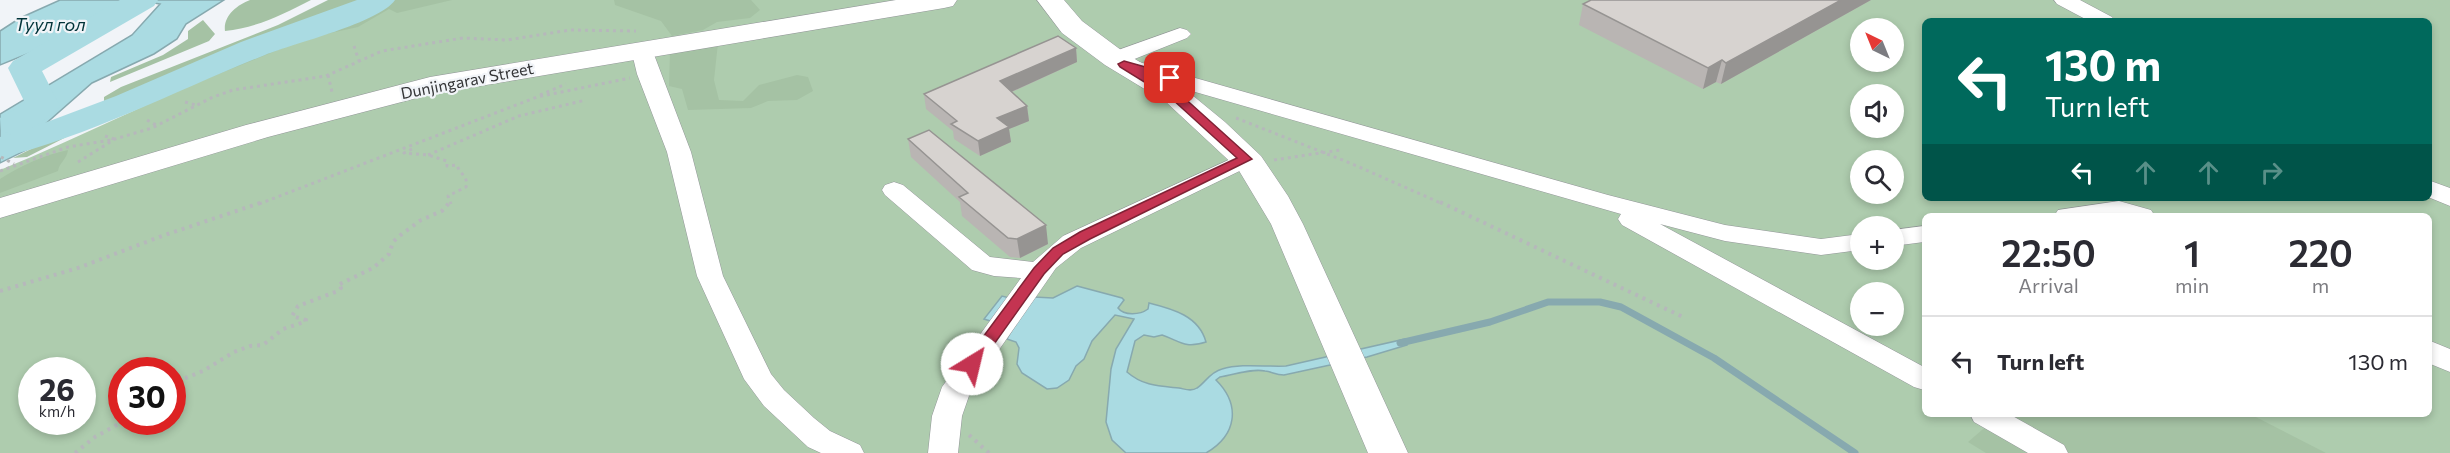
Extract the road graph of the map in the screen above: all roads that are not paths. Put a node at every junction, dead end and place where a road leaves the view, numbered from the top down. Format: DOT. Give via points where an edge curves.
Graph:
graph roads {
  1 [pos="944,0"];
  2 [pos="1050,0"];
  3 [pos="2064,0"];
  4 [pos="2099,18"];
  5 [pos="1180,34"];
  6 [pos="652,56"];
  7 [pos="1120,61"];
  8 [pos="1248,161"];
  9 [pos="2432,189"];
  10 [pos="894,190"];
  11 [pos="2450,198"];
  12 [pos="1599,201"];
  13 [pos="0,208"];
  14 [pos="2089,213"];
  15 [pos="2132,213"];
  16 [pos="1922,234"];
  17 [pos="1904,237"];
  18 [pos="1850,243"];
  19 [pos="1031,281"];
  20 [pos="2432,352"];
  21 [pos="2450,362"];
  22 [pos="1922,379"];
  23 [pos="1990,417"];
  24 [pos="849,453"];
  25 [pos="943,453"];
  26 [pos="1388,453"];
  27 [pos="2053,453"];
  1 -- 6 [label="main road, Dunjingarav Street"];
  2 -- 7 [label="main road" via="1072,27"];
  3 -- 4 [label="street"];
  5 -- 7 [label="street"];
  6 -- 13 [label="main road, Dunjingarav Street" via="467,78 382,97"];
  6 -- 24 [label="street" via="710,276 759,379 803,426 819,439"];
  7 -- 8 [label="main road" via="1176,96"];
  7 -- 12 [label="street"];
  8 -- 19 [label="street" via="1072,242 1052,256"];
  8 -- 26 [label="main road" via="1287,224"];
  9 -- 11 [label="street"];
  10 -- 19 [label="street" via="974,260"];
  12 -- 18 [label="street" via="1725,233 1821,247"];
  12 -- 22 [label="street"];
  14 -- 15 [label="street" via="2119,209"];
  16 -- 17 [label="street"];
  19 -- 25 [label="street" via="963,376 952,398"];
  20 -- 21 [label="street"];
  23 -- 27 [label="street"];
}
